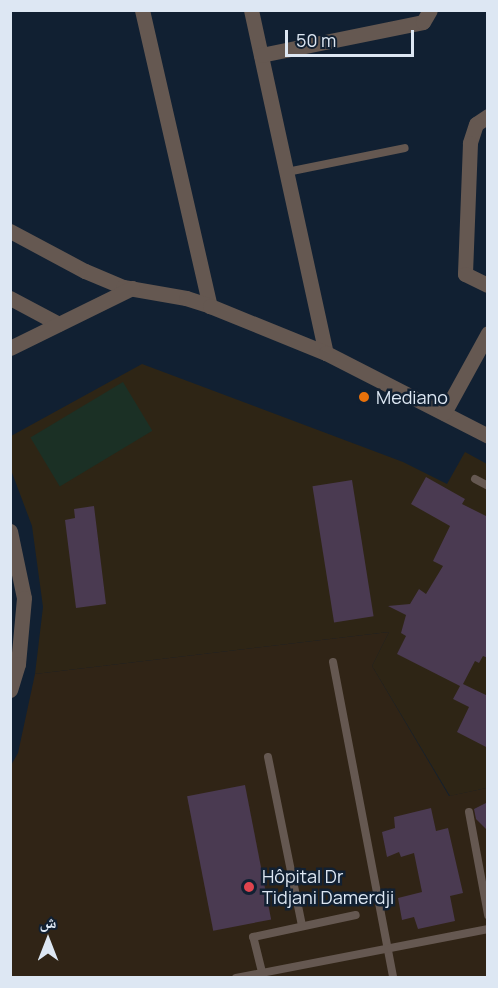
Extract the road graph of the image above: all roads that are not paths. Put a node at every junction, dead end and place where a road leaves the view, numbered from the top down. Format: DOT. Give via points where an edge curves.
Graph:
graph roads {
  1 [pos="142,10"];
  2 [pos="251,10"];
  3 [pos="430,10"];
  4 [pos="261,55"];
  5 [pos="488,116"];
  6 [pos="405,148"];
  7 [pos="287,172"];
  8 [pos="10,231"];
  9 [pos="488,285"];
  10 [pos="132,288"];
  11 [pos="10,298"];
  12 [pos="210,306"];
  13 [pos="59,324"];
  14 [pos="488,333"];
  15 [pos="10,348"];
  16 [pos="326,353"];
  17 [pos="444,413"];
  18 [pos="488,436"];
  19 [pos="475,480"];
  20 [pos="488,486"];
  21 [pos="10,531"];
  22 [pos="16,627"];
  23 [pos="333,662"];
  24 [pos="11,688"];
  25 [pos="268,757"];
  26 [pos="469,812"];
  27 [pos="356,915"];
  28 [pos="488,915"];
  29 [pos="302,926"];
  30 [pos="488,929"];
  31 [pos="388,948"];
  32 [pos="262,972"];
  33 [pos="251,976"];
  34 [pos="236,978"];
  35 [pos="393,978"];
  1 -- 12 [label="street"];
  2 -- 4 [label="street"];
  3 -- 4 [label="street" via="423,22"];
  4 -- 7 [label="street"];
  5 -- 9 [label="street" via="476,124 470,142 465,274"];
  6 -- 7 [label="lane"];
  7 -- 16 [label="street"];
  8 -- 10 [label="street" via="85,272"];
  10 -- 12 [label="street"];
  10 -- 13 [label="street"];
  11 -- 13 [label="street"];
  12 -- 16 [label="street"];
  13 -- 15 [label="street"];
  14 -- 17 [label="street"];
  16 -- 17 [label="street"];
  17 -- 18 [label="street"];
  19 -- 20 [label="lane"];
  21 -- 22 [label="street" via="24,598"];
  22 -- 24 [label="street" via="18,664"];
  23 -- 31 [label="lane"];
  25 -- 29 [label="lane"];
  26 -- 28 [label="lane"];
  27 -- 29 [label="lane"];
  29 -- 32 [label="lane" via="253,937"];
  30 -- 31 [label="lane"];
  31 -- 32 [label="lane"];
  31 -- 35 [label="lane"];
  32 -- 33 [label="lane"];
  33 -- 34 [label="lane"];
}
